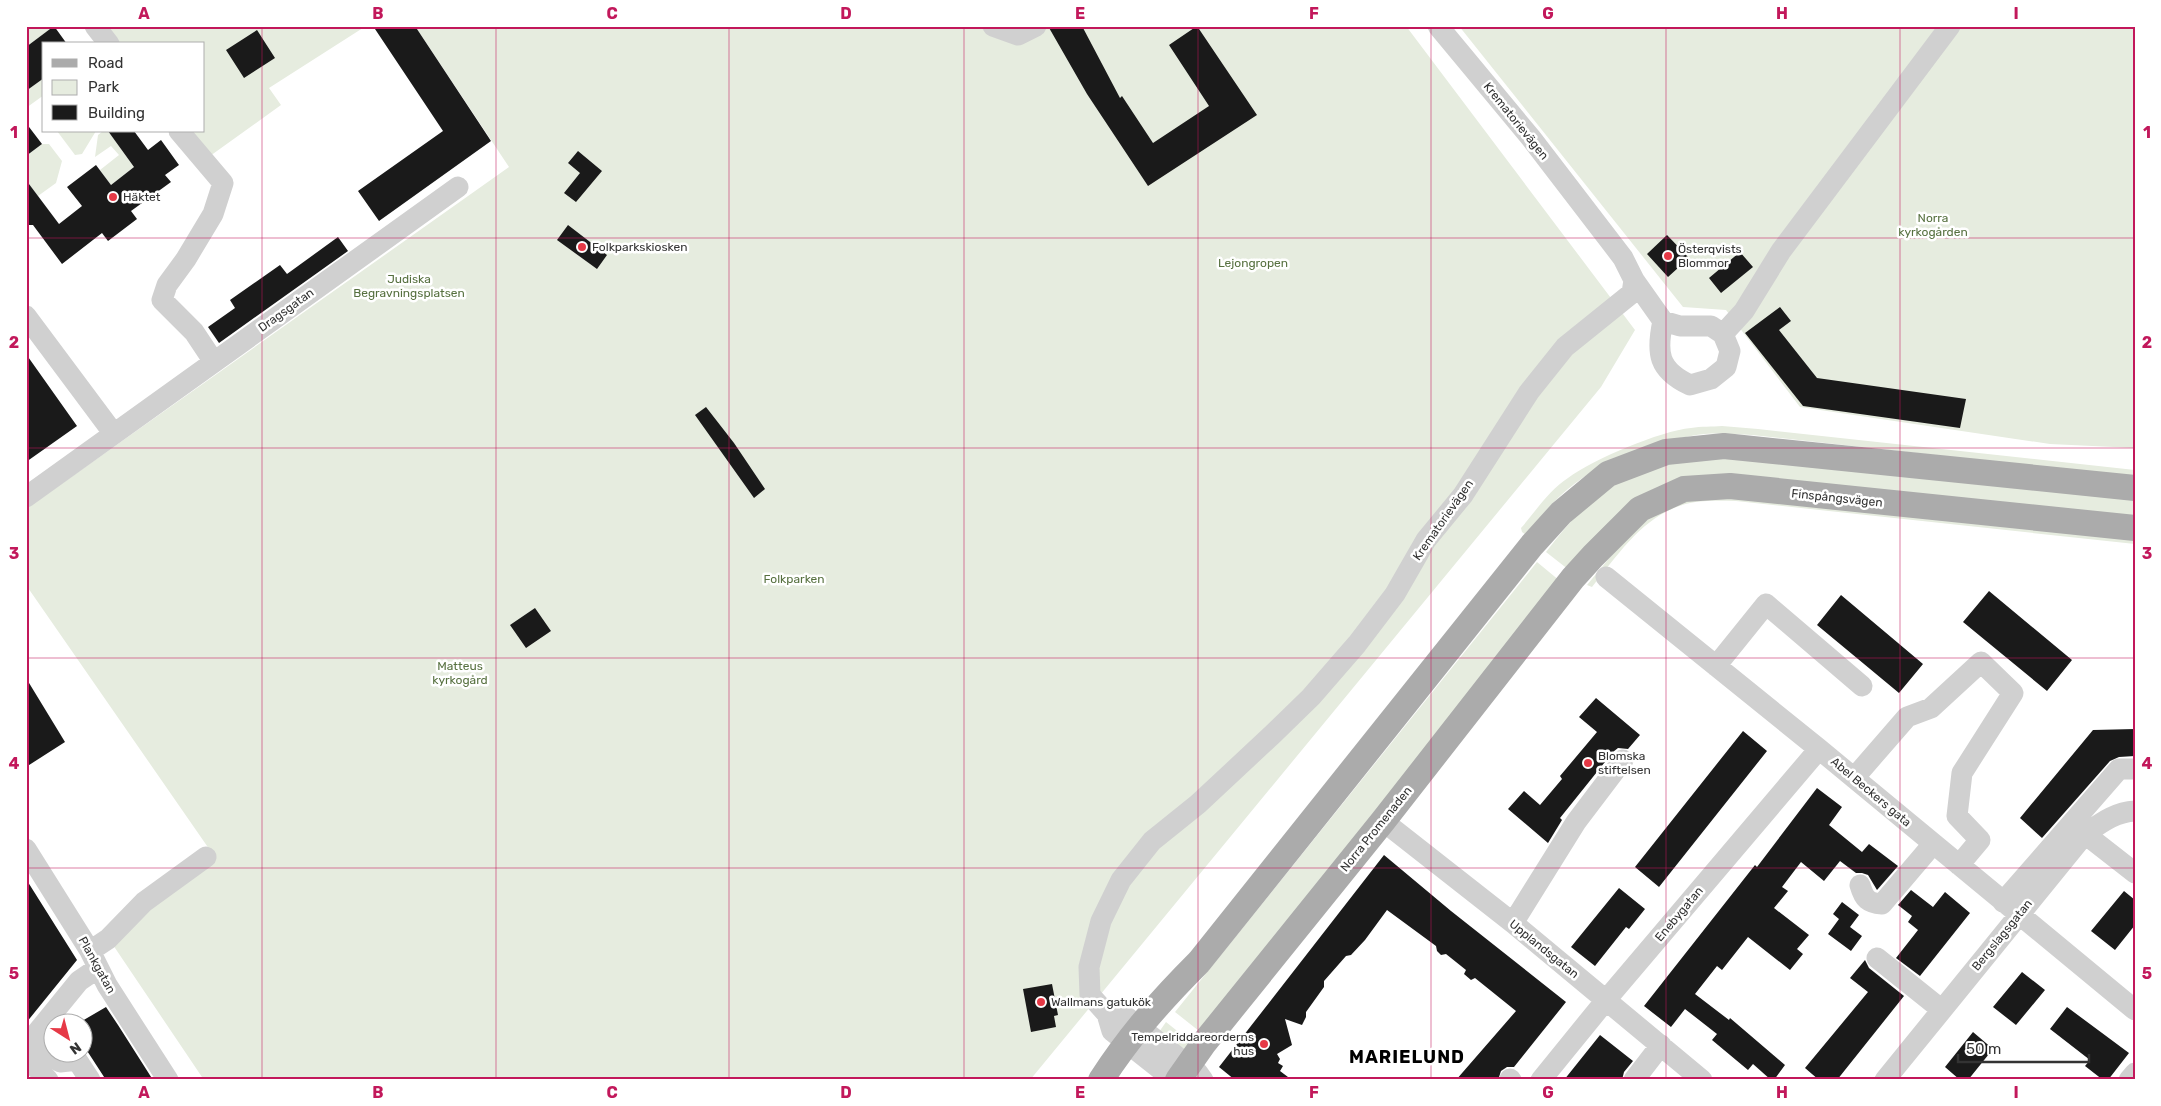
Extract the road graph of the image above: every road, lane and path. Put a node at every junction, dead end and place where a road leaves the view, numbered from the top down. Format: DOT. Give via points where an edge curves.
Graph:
graph roads {
  1 [pos="95,26"];
  2 [pos="992,26"];
  3 [pos="1036,26"];
  4 [pos="1438,26"];
  5 [pos="1950,26"];
  6 [pos="107,42"];
  7 [pos="180,132"];
  8 [pos="458,186"];
  9 [pos="1634,280"];
  10 [pos="26,316"];
  11 [pos="1663,321"];
  12 [pos="1723,334"];
  13 [pos="214,362"];
  14 [pos="114,434"];
  15 [pos="2135,488"];
  16 [pos="26,497"];
  17 [pos="2135,528"];
  18 [pos="1606,577"];
  19 [pos="1572,578"];
  20 [pos="1716,666"];
  21 [pos="1862,686"];
  22 [pos="1819,749"];
  23 [pos="1623,760"];
  24 [pos="2135,769"];
  25 [pos="1854,778"];
  26 [pos="2135,811"];
  27 [pos="1383,821"];
  28 [pos="2085,834"];
  29 [pos="1933,844"];
  30 [pos="26,849"];
  31 [pos="206,857"];
  32 [pos="1959,865"];
  33 [pos="2135,873"];
  34 [pos="1860,885"];
  35 [pos="2011,908"];
  36 [pos="1513,923"];
  37 [pos="1877,958"];
  38 [pos="94,960"];
  39 [pos="1606,1000"];
  40 [pos="1942,1010"];
  41 [pos="2135,1010"];
  42 [pos="1138,1040"];
  43 [pos="1661,1045"];
  44 [pos="28,1047"];
  45 [pos="2135,1073"];
  46 [pos="1186,1076"];
  47 [pos="48,1080"];
  48 [pos="90,1080"];
  49 [pos="168,1080"];
  50 [pos="1101,1080"];
  51 [pos="1541,1080"];
  52 [pos="1634,1080"];
  53 [pos="1702,1080"];
  54 [pos="1885,1080"];
  55 [pos="2129,1080"];
  1 -- 6 [label="street"];
  2 -- 3 [label="street" via="1018,35"];
  4 -- 9 [label="street, Krematorievägen" via="1531,138 1623,258"];
  5 -- 12 [label="street" via="1781,251 1744,311"];
  7 -- 13 [label="street" via="223,183 213,214 167,285 162,300 194,332"];
  8 -- 13 [label="street, Dragsgatan"];
  9 -- 11 [label="street"];
  9 -- 42 [label="street, Krematorievägen" via="1632,292 1565,347 1529,392 1463,494 1426,540 1395,594 1357,644 1266,741 1198,804 1152,841 1121,880 1101,921 1089,967 1090,994 1107,1014 1124,1016"];
  10 -- 14 [label="street"];
  11 -- 12 [label="street" via="1680,326 1711,326"];
  11 -- 12 [label="street" via="1658,340 1661,360 1674,378 1690,385 1711,379 1726,367 1730,351"];
  13 -- 14 [label="street, Dragsgatan"];
  14 -- 16 [label="street, Dragsgatan"];
  15 -- 42 [label="main road" via="1724,446 1666,452 1608,474 1548,527 1199,962 1156,1005"];
  17 -- 19 [label="main road, Finspångsvägen" via="1730,486 1684,489 1640,509"];
  18 -- 20 [label="street, Abel Beckers gata"];
  19 -- 27 [label="main road, Norra Promenaden"];
  20 -- 21 [label="street" via="1766,604"];
  20 -- 22 [label="street, Abel Beckers gata"];
  22 -- 25 [label="street, Abel Beckers gata"];
  22 -- 39 [label="street, Enebygatan"];
  23 -- 36 [label="street" via="1576,822"];
  24 -- 35 [label="street" via="2119,769"];
  25 -- 29 [label="street, Abel Beckers gata"];
  25 -- 32 [label="street" via="1908,717 1931,708 1981,662 2013,693 1962,773 1957,816 1980,840"];
  26 -- 28 [label="street, Bergslagsgatan" via="2115,815"];
  27 -- 36 [label="street, Upplandsgatan"];
  27 -- 46 [label="main road, Norra Promenaden"];
  28 -- 33 [label="street"];
  28 -- 35 [label="street, Bergslagsgatan"];
  29 -- 32 [label="street, Abel Beckers gata"];
  29 -- 34 [label="street" via="1882,904 1872,903 1864,897"];
  30 -- 38 [label="street, Plankgatan"];
  31 -- 38 [label="street" via="144,902 108,939"];
  32 -- 35 [label="street, Abel Beckers gata"];
  35 -- 40 [label="street, Bergslagsgatan"];
  35 -- 41 [label="street, Abel Beckers gata"];
  36 -- 39 [label="street, Upplandsgatan"];
  37 -- 40 [label="street"];
  38 -- 44 [label="street"];
  38 -- 49 [label="street, Plankgatan"];
  39 -- 43 [label="street, Upplandsgatan"];
  39 -- 51 [label="street, Enebygatan"];
  40 -- 54 [label="street, Bergslagsgatan"];
  42 -- 46 [label="street, Krematorievägen"];
  42 -- 50 [label="main road"];
  43 -- 52 [label="street"];
  43 -- 53 [label="street, Upplandsgatan"];
  44 -- 47 [label="street"];
  44 -- 48 [label="street" via="60,1062 75,1057"];
  45 -- 55 [label="street"];
}
